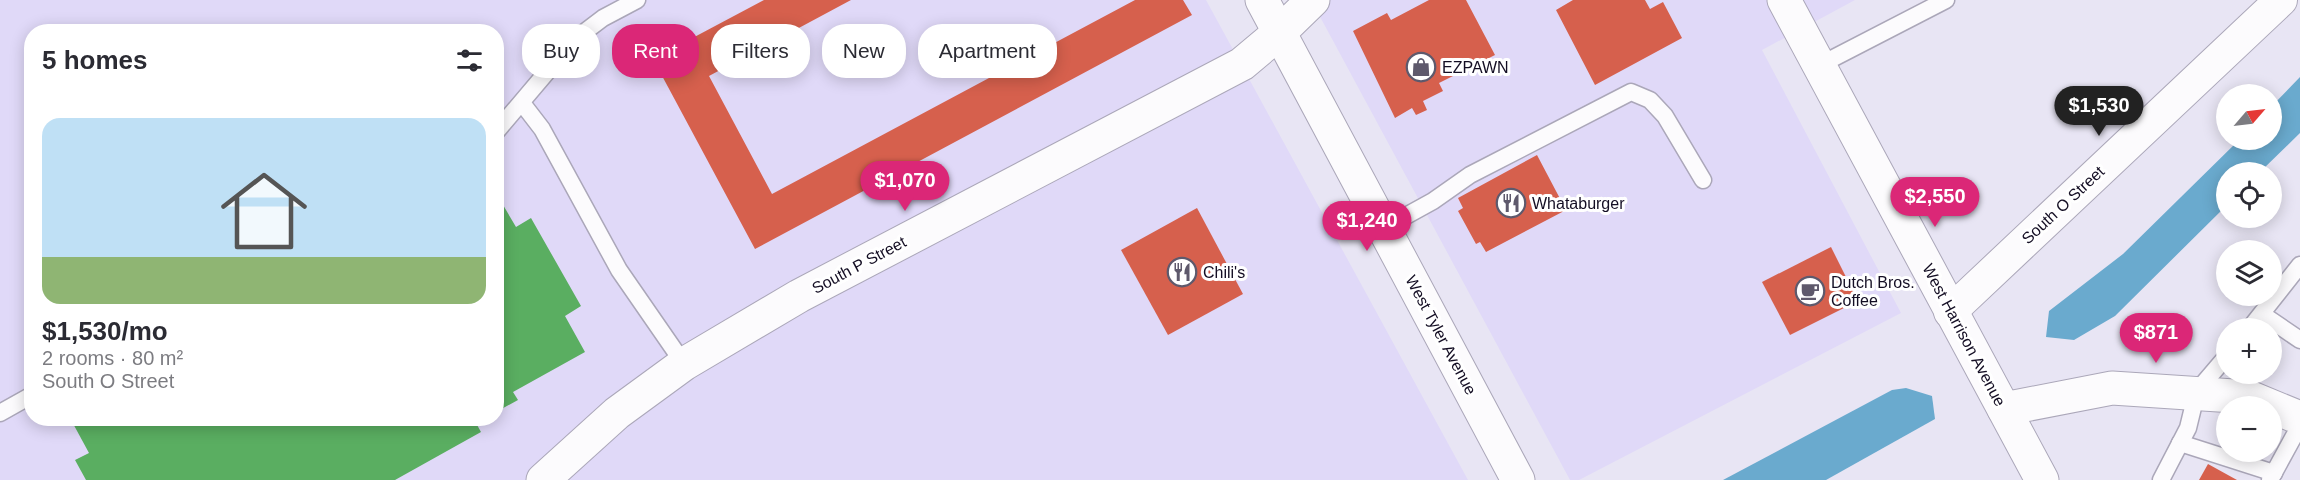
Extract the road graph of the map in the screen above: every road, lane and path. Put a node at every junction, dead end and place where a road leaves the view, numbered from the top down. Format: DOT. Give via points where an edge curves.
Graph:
graph roads {
  1 [pos="637,0"];
  2 [pos="1262,0"];
  3 [pos="1313,0"];
  4 [pos="1784,0"];
  5 [pos="1946,0"];
  6 [pos="2281,0"];
  7 [pos="1279,33"];
  8 [pos="1818,66"];
  9 [pos="522,103"];
  10 [pos="504,123"];
  11 [pos="1703,180"];
  12 [pos="1384,228"];
  13 [pos="2300,265"];
  14 [pos="1950,312"];
  15 [pos="2262,314"];
  16 [pos="2259,318"];
  17 [pos="2300,340"];
  18 [pos="684,364"];
  19 [pos="2216,369"];
  20 [pos="2197,391"];
  21 [pos="24,399"];
  22 [pos="2004,409"];
  23 [pos="0,412"];
  24 [pos="2300,418"];
  25 [pos="2300,425"];
  26 [pos="2180,443"];
  27 [pos="2272,476"];
  28 [pos="543,480"];
  29 [pos="1518,480"];
  30 [pos="2042,480"];
  31 [pos="2161,480"];
  1 -- 9 [label="lane" via="603,18 574,40"];
  2 -- 7 [label="street, West Tyler Avenue"];
  3 -- 7 [label="street, South P Street"];
  4 -- 8 [label="street, West Harrison Avenue"];
  5 -- 8 [label="lane"];
  6 -- 14 [label="street, South O Street"];
  7 -- 12 [label="street, West Tyler Avenue"];
  7 -- 18 [label="street, South P Street" via="1242,64 799,296"];
  8 -- 14 [label="street, West Harrison Avenue"];
  9 -- 10 [label="lane"];
  9 -- 18 [label="lane" via="542,129 619,270"];
  11 -- 12 [label="lane" via="1665,116 1650,100 1630,92 1470,175"];
  12 -- 29 [label="street, West Tyler Avenue"];
  13 -- 15 [label="lane"];
  14 -- 22 [label="street, West Harrison Avenue"];
  15 -- 16 [label="lane"];
  15 -- 17 [label="lane"];
  18 -- 28 [label="street, South P Street" via="617,413"];
  19 -- 20 [label="lane"];
  20 -- 22 [label="street" via="2112,388"];
  20 -- 24 [label="street" via="2249,397"];
  20 -- 26 [label="lane"];
  21 -- 23 [label="lane"];
  22 -- 30 [label="street, West Harrison Avenue"];
  25 -- 27 [label="lane"];
  26 -- 27 [label="lane"];
  26 -- 31 [label="lane"];
}
